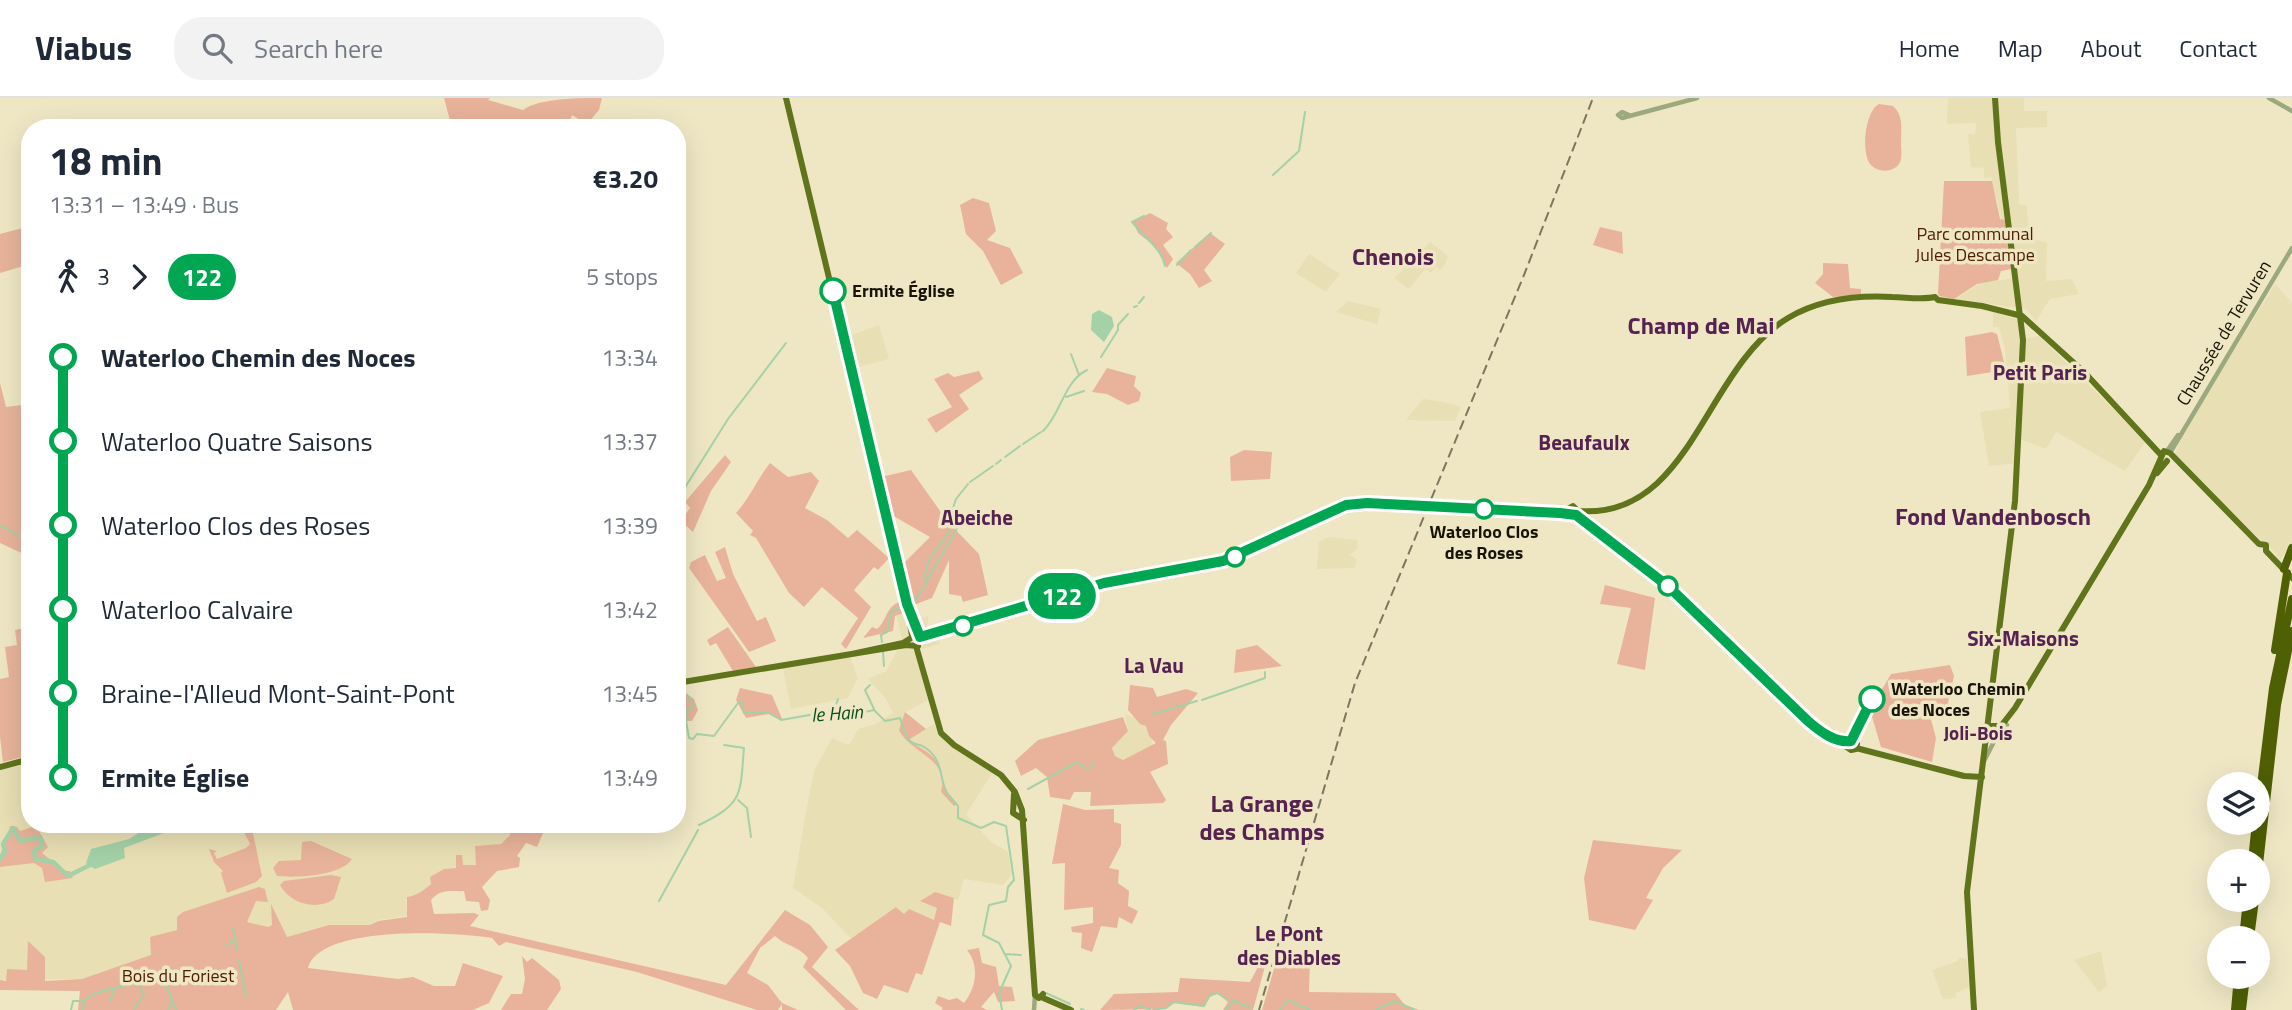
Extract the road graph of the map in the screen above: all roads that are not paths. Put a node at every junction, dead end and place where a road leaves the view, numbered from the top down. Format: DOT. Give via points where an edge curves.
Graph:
graph roads {
  1 [pos="786,98"];
  2 [pos="1697,98"];
  3 [pos="1995,98"];
  4 [pos="2269,98"];
  5 [pos="2292,111"];
  6 [pos="1626,115"];
  7 [pos="2292,248"];
  8 [pos="2020,303"];
  9 [pos="2008,311"];
  10 [pos="2022,316"];
  11 [pos="2033,323"];
  12 [pos="2023,329"];
  13 [pos="2166,456"];
  14 [pos="1577,513"];
  15 [pos="2290,551"];
  16 [pos="2285,571"];
  17 [pos="2292,599"];
  18 [pos="2292,631"];
  19 [pos="916,641"];
  20 [pos="897,647"];
  21 [pos="852,654"];
  22 [pos="2292,657"];
  23 [pos="920,659"];
  24 [pos="686,682"];
  25 [pos="927,685"];
  26 [pos="2273,688"];
  27 [pos="2277,705"];
  28 [pos="2005,722"];
  29 [pos="1988,726"];
  30 [pos="21,761"];
  31 [pos="1984,761"];
  32 [pos="0,767"];
  33 [pos="2265,772"];
  34 [pos="2266,772"];
  35 [pos="1982,777"];
  36 [pos="1012,789"];
  37 [pos="1019,813"];
  38 [pos="2237,989"];
  39 [pos="2244,989"];
  40 [pos="1039,995"];
  41 [pos="1070,1009"];
  42 [pos="1034,1010"];
  43 [pos="1975,1010"];
  44 [pos="2235,1010"];
  45 [pos="2242,1010"];
  1 -- 19 [label="main road"];
  2 -- 6 [label="street"];
  3 -- 8 [label="main road"];
  4 -- 5 [label="street"];
  7 -- 13 [label="street, Chaussée de Tervuren"];
  8 -- 9 [label="main road"];
  8 -- 10 [label="main road"];
  9 -- 10 [label="main road"];
  9 -- 14 [label="main road" via="1901,297 1862,297 1809,307 1761,338 1731,372 1679,458 1653,489 1616,508"];
  10 -- 11 [label="main road"];
  10 -- 12 [label="main road"];
  11 -- 12 [label="main road"];
  11 -- 13 [label="main road"];
  12 -- 29 [label="main road" via="2015,501"];
  13 -- 16 [label="main road"];
  13 -- 28 [label="main road, Chaussée de Tervuren"];
  14 -- 19 [label="main road, bridge" via="1573,506 1565,512 1346,505 1223,561 1104,583"];
  14 -- 35 [label="main road" via="1669,587 1809,722 1849,744 1851,750 1857,746"];
  15 -- 16 [label="highway"];
  16 -- 26 [label="highway"];
  17 -- 26 [label="highway"];
  18 -- 27 [label="highway"];
  19 -- 20 [label="main road"];
  19 -- 21 [label="main road"];
  19 -- 23 [label="main road"];
  19 -- 25 [label="main road"];
  20 -- 21 [label="main road"];
  20 -- 23 [label="main road" via="911,648"];
  21 -- 24 [label="main road"];
  22 -- 27 [label="highway"];
  23 -- 25 [label="main road"];
  25 -- 36 [label="main road" via="941,733 999,774"];
  26 -- 33 [label="highway"];
  27 -- 34 [label="highway"];
  28 -- 29 [label="main road"];
  28 -- 31 [label="street"];
  29 -- 31 [label="main road"];
  30 -- 32 [label="main road"];
  31 -- 35 [label="main road"];
  35 -- 43 [label="main road" via="1966,904"];
  36 -- 37 [label="main road"];
  36 -- 37 [label="main road"];
  37 -- 40 [label="main road"];
  38 -- 44 [label="highway"];
  39 -- 45 [label="highway"];
  40 -- 41 [label="main road"];
  40 -- 42 [label="street"];
}
